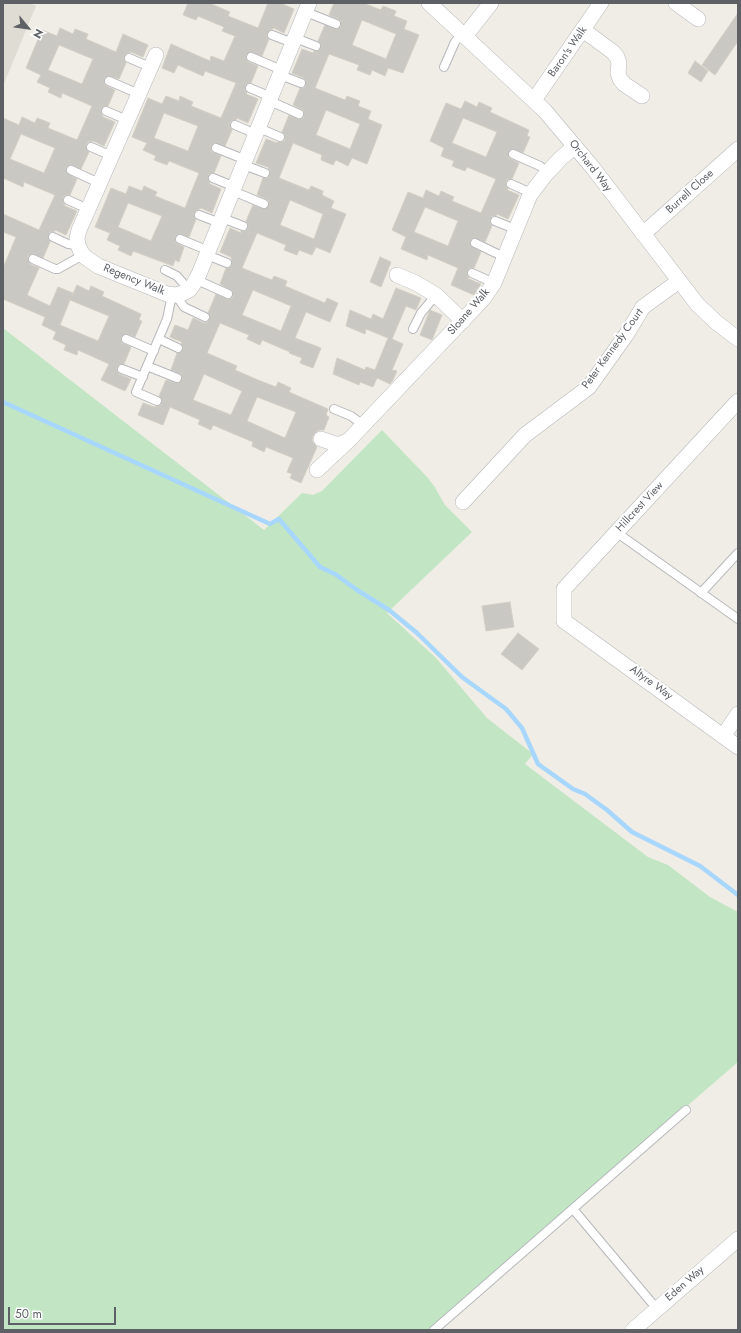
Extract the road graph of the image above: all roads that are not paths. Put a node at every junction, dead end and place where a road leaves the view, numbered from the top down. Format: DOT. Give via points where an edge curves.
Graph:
graph roads {
  1 [pos="429,3"];
  2 [pos="491,3"];
  3 [pos="601,3"];
  4 [pos="676,3"];
  5 [pos="306,6"];
  6 [pos="698,19"];
  7 [pos="336,24"];
  8 [pos="583,30"];
  9 [pos="272,34"];
  10 [pos="464,35"];
  11 [pos="294,41"];
  12 [pos="316,46"];
  13 [pos="251,57"];
  14 [pos="129,58"];
  15 [pos="153,61"];
  16 [pos="444,67"];
  17 [pos="281,72"];
  18 [pos="109,81"];
  19 [pos="301,83"];
  20 [pos="250,88"];
  21 [pos="139,94"];
  22 [pos="642,96"];
  23 [pos="270,99"];
  24 [pos="534,100"];
  25 [pos="106,111"];
  26 [pos="299,114"];
  27 [pos="127,120"];
  28 [pos="235,124"];
  29 [pos="258,131"];
  30 [pos="280,137"];
  31 [pos="575,146"];
  32 [pos="91,147"];
  33 [pos="216,148"];
  34 [pos="738,149"];
  35 [pos="513,154"];
  36 [pos="112,156"];
  37 [pos="245,163"];
  38 [pos="71,170"];
  39 [pos="547,172"];
  40 [pos="265,173"];
  41 [pos="213,178"];
  42 [pos="100,184"];
  43 [pos="511,184"];
  44 [pos="234,189"];
  45 [pos="531,193"];
  46 [pos="68,200"];
  47 [pos="264,204"];
  48 [pos="88,209"];
  49 [pos="199,215"];
  50 [pos="221,220"];
  51 [pos="496,221"];
  52 [pos="243,226"];
  53 [pos="515,229"];
  54 [pos="643,234"];
  55 [pos="53,237"];
  56 [pos="180,239"];
  57 [pos="475,244"];
  58 [pos="81,250"];
  59 [pos="208,253"];
  60 [pos="504,257"];
  61 [pos="33,259"];
  62 [pos="227,263"];
  63 [pos="165,270"];
  64 [pos="472,273"];
  65 [pos="397,275"];
  66 [pos="679,281"];
  67 [pos="494,283"];
  68 [pos="183,290"];
  69 [pos="228,294"];
  70 [pos="436,295"];
  71 [pos="205,317"];
  72 [pos="463,321"];
  73 [pos="413,329"];
  74 [pos="126,339"];
  75 [pos="159,339"];
  76 [pos="738,339"];
  77 [pos="178,348"];
  78 [pos="154,351"];
  79 [pos="147,366"];
  80 [pos="122,368"];
  81 [pos="143,377"];
  82 [pos="177,378"];
  83 [pos="157,401"];
  84 [pos="738,401"];
  85 [pos="334,409"];
  86 [pos="363,425"];
  87 [pos="321,439"];
  88 [pos="349,440"];
  89 [pos="317,470"];
  90 [pos="463,502"];
  91 [pos="616,532"];
  92 [pos="738,553"];
  93 [pos="701,593"];
  94 [pos="738,619"];
  95 [pos="564,621"];
  96 [pos="738,714"];
  97 [pos="724,735"];
  98 [pos="738,747"];
  99 [pos="686,1110"];
  100 [pos="573,1209"];
  101 [pos="738,1238"];
  102 [pos="657,1309"];
  103 [pos="434,1330"];
  104 [pos="633,1330"];
  1 -- 10 [label="street, Orchard Way"];
  2 -- 10 [label="street"];
  3 -- 8 [label="street, Baron's Walk"];
  4 -- 6 [label="street"];
  5 -- 7 [label="lane"];
  5 -- 11 [label="street"];
  8 -- 22 [label="street" via="613,52 619,63 620,79"];
  8 -- 24 [label="street, Baron's Walk"];
  9 -- 11 [label="lane"];
  10 -- 16 [label="lane" via="455,42"];
  10 -- 24 [label="street, Orchard Way"];
  11 -- 12 [label="lane"];
  11 -- 17 [label="street"];
  13 -- 17 [label="lane"];
  14 -- 15 [label="lane"];
  15 -- 21 [label="street"];
  17 -- 19 [label="lane"];
  17 -- 23 [label="street"];
  18 -- 21 [label="lane"];
  20 -- 23 [label="lane"];
  21 -- 27 [label="street"];
  23 -- 26 [label="lane"];
  23 -- 29 [label="street"];
  24 -- 31 [label="street, Orchard Way"];
  25 -- 27 [label="lane"];
  27 -- 36 [label="street"];
  28 -- 29 [label="lane"];
  29 -- 30 [label="lane"];
  29 -- 37 [label="street"];
  31 -- 39 [label="street, Sloane Walk"];
  31 -- 54 [label="street, Orchard Way"];
  32 -- 36 [label="lane"];
  33 -- 37 [label="lane"];
  34 -- 54 [label="street, Burrell Close"];
  35 -- 39 [label="lane" via="540,166"];
  36 -- 42 [label="street"];
  37 -- 40 [label="lane"];
  37 -- 44 [label="street"];
  38 -- 42 [label="lane"];
  39 -- 45 [label="street, Sloane Walk"];
  41 -- 44 [label="lane"];
  42 -- 48 [label="street"];
  43 -- 45 [label="lane"];
  44 -- 47 [label="lane"];
  44 -- 50 [label="street"];
  45 -- 53 [label="street, Sloane Walk"];
  46 -- 48 [label="lane"];
  48 -- 58 [label="street" via="79,230"];
  49 -- 50 [label="lane"];
  50 -- 52 [label="lane"];
  50 -- 59 [label="street"];
  51 -- 53 [label="lane"];
  53 -- 60 [label="street, Sloane Walk"];
  54 -- 66 [label="street, Orchard Way"];
  55 -- 58 [label="lane"];
  56 -- 59 [label="lane"];
  57 -- 60 [label="lane"];
  58 -- 61 [label="lane" via="58,269"];
  58 -- 68 [label="street, Regency Walk" via="98,266"];
  59 -- 62 [label="lane"];
  59 -- 68 [label="street"];
  60 -- 67 [label="street, Sloane Walk"];
  63 -- 68 [label="lane" via="177,276"];
  64 -- 67 [label="lane"];
  65 -- 70 [label="street"];
  66 -- 76 [label="street, Orchard Way" via="707,315"];
  66 -- 90 [label="street, Peter Kennedy Court" via="643,307 589,387 526,435"];
  67 -- 72 [label="street, Sloane Walk"];
  68 -- 69 [label="lane"];
  68 -- 71 [label="lane" via="184,307"];
  68 -- 75 [label="lane"];
  70 -- 72 [label="street"];
  70 -- 73 [label="lane" via="421,313"];
  72 -- 86 [label="street, Sloane Walk"];
  74 -- 78 [label="lane"];
  75 -- 77 [label="lane"];
  75 -- 78 [label="lane"];
  78 -- 79 [label="lane"];
  79 -- 81 [label="lane"];
  79 -- 82 [label="lane"];
  80 -- 81 [label="lane"];
  81 -- 83 [label="lane" via="136,392"];
  84 -- 91 [label="street, Hillcrest View"];
  85 -- 86 [label="lane" via="351,416"];
  86 -- 88 [label="street, Sloane Walk"];
  87 -- 88 [label="street" via="336,444"];
  88 -- 89 [label="street, Sloane Walk"];
  91 -- 93 [label="lane"];
  91 -- 95 [label="street, Hillcrest View" via="564,588"];
  92 -- 93 [label="lane"];
  93 -- 94 [label="lane"];
  95 -- 97 [label="street, Altyre Way"];
  96 -- 97 [label="street"];
  97 -- 98 [label="street, Altyre Way"];
  99 -- 100 [label="lane"];
  100 -- 102 [label="lane"];
  100 -- 103 [label="lane"];
  101 -- 102 [label="street, Eden Way"];
  102 -- 104 [label="street, Eden Way"];
}
